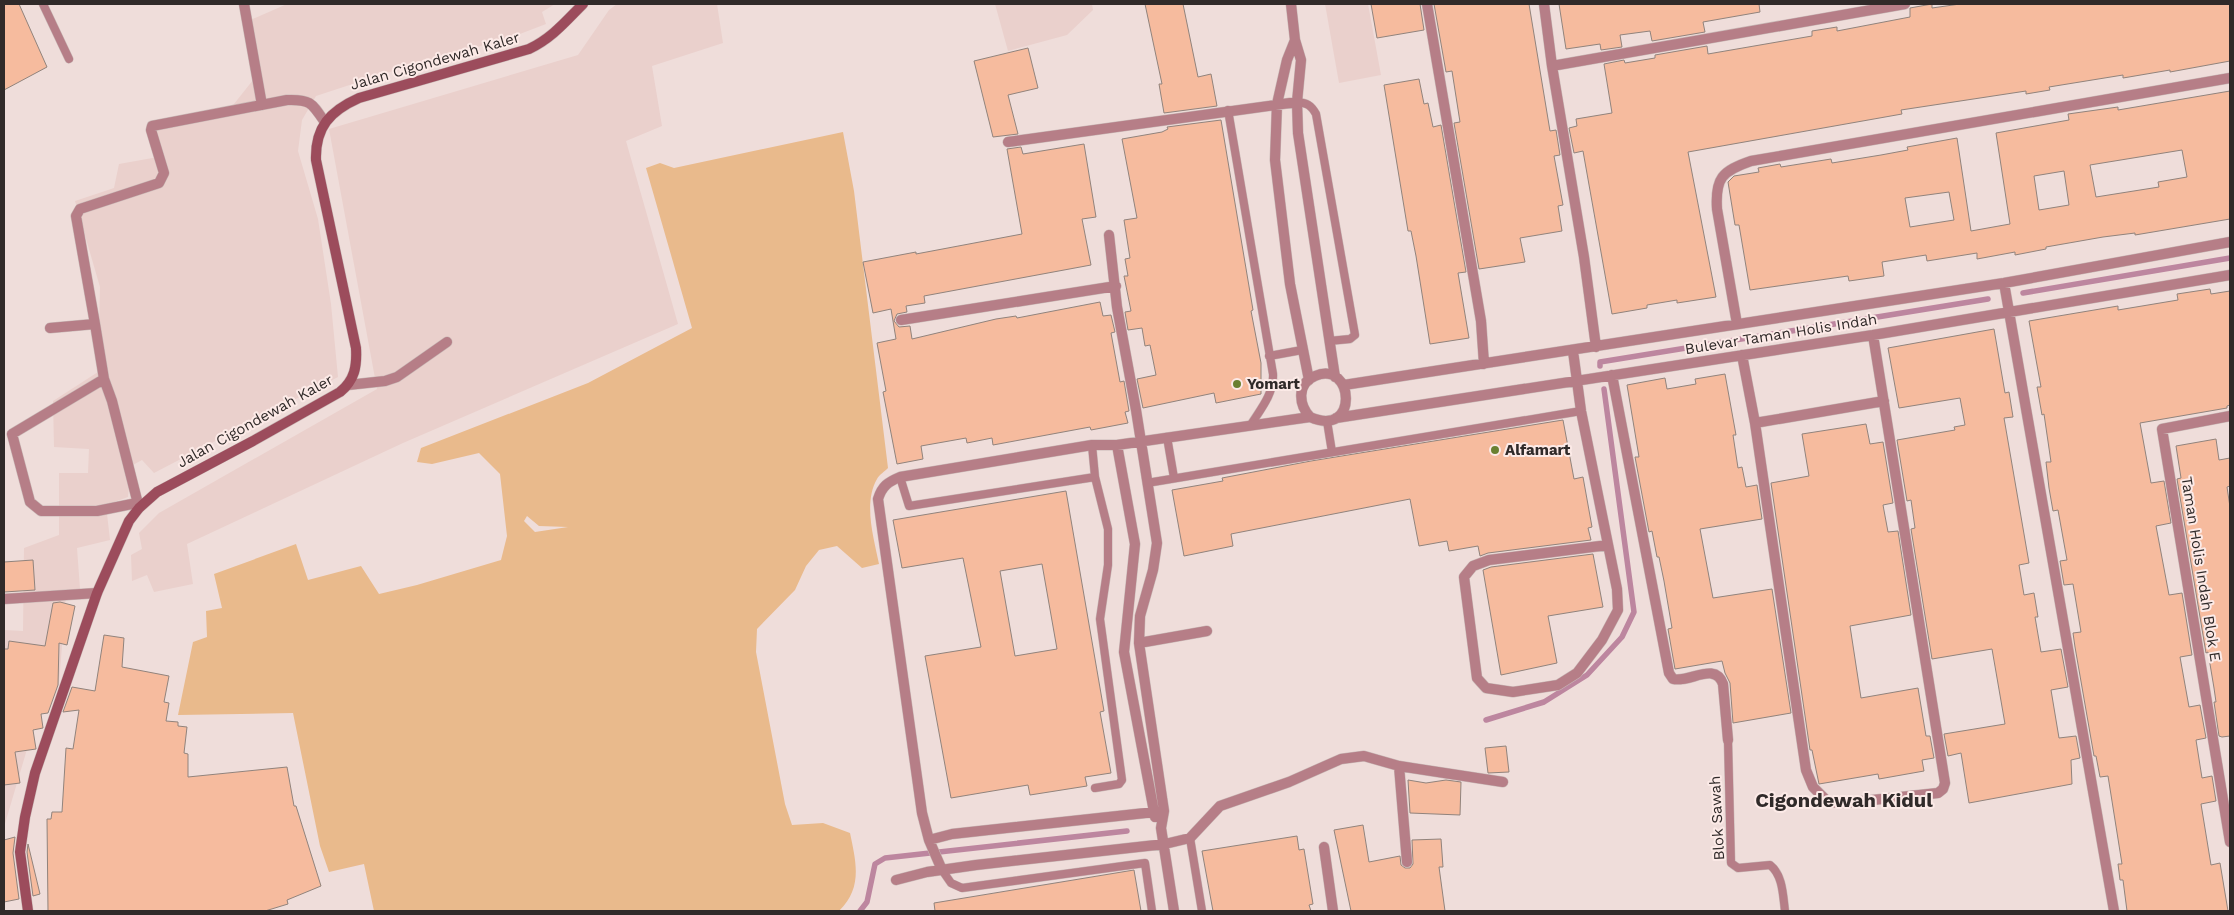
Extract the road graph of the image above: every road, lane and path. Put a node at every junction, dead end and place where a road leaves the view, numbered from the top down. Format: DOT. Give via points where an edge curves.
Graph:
graph roads {
  1 [pos="43,4"];
  2 [pos="244,4"];
  3 [pos="583,4"];
  4 [pos="1291,4"];
  5 [pos="1427,4"];
  6 [pos="1544,4"];
  7 [pos="1905,4"];
  8 [pos="1295,40"];
  9 [pos="69,59"];
  10 [pos="1552,66"];
  11 [pos="2230,78"];
  12 [pos="1297,102"];
  13 [pos="262,104"];
  14 [pos="1277,104"];
  15 [pos="1228,110"];
  16 [pos="324,121"];
  17 [pos="1008,142"];
  18 [pos="1109,235"];
  19 [pos="2230,242"];
  20 [pos="2230,274"];
  21 [pos="2004,283"];
  22 [pos="1116,286"];
  23 [pos="2009,312"];
  24 [pos="901,320"];
  25 [pos="95,324"];
  26 [pos="1737,324"];
  27 [pos="50,328"];
  28 [pos="1873,334"];
  29 [pos="1329,341"];
  30 [pos="447,342"];
  31 [pos="1596,347"];
  32 [pos="1302,350"];
  33 [pos="1742,355"];
  34 [pos="1269,356"];
  35 [pos="1484,364"];
  36 [pos="1575,366"];
  37 [pos="1612,375"];
  38 [pos="1335,377"];
  39 [pos="104,379"];
  40 [pos="1309,380"];
  41 [pos="348,385"];
  42 [pos="1344,385"];
  43 [pos="1884,401"];
  44 [pos="1581,411"];
  45 [pos="2230,416"];
  46 [pos="1310,417"];
  47 [pos="1332,420"];
  48 [pos="1755,424"];
  49 [pos="1250,426"];
  50 [pos="8,435"];
  51 [pos="1167,437"];
  52 [pos="1141,440"];
  53 [pos="1092,445"];
  54 [pos="1117,445"];
  55 [pos="1332,452"];
  56 [pos="900,477"];
  57 [pos="1094,477"];
  58 [pos="1174,478"];
  59 [pos="1148,483"];
  60 [pos="138,505"];
  61 [pos="1608,545"];
  62 [pos="97,593"];
  63 [pos="4,599"];
  64 [pos="1207,631"];
  65 [pos="1139,643"];
  66 [pos="1728,740"];
  67 [pos="1398,766"];
  68 [pos="1503,782"];
  69 [pos="1095,788"];
  70 [pos="1164,811"];
  71 [pos="1152,812"];
  72 [pos="1161,828"];
  73 [pos="1190,838"];
  74 [pos="930,842"];
  75 [pos="2230,842"];
  76 [pos="1165,844"];
  77 [pos="1143,846"];
  78 [pos="1324,847"];
  79 [pos="1406,862"];
  80 [pos="1145,863"];
  81 [pos="940,866"];
  82 [pos="896,880"];
  83 [pos="28,911"];
  84 [pos="1152,911"];
  85 [pos="1174,911"];
  86 [pos="1202,911"];
  87 [pos="1333,911"];
  88 [pos="1785,911"];
  89 [pos="2114,911"];
  1 -- 9 [label="lane"];
  2 -- 13 [label="street"];
  3 -- 16 [label="main road, Jalan Cigondewah Kaler" via="545,42 358,98"];
  4 -- 8 [label="street"];
  5 -- 35 [label="street" via="1481,321"];
  6 -- 10 [label="street"];
  7 -- 10 [label="street"];
  8 -- 12 [label="street" via="1301,60"];
  8 -- 14 [label="street"];
  10 -- 31 [label="street"];
  11 -- 26 [label="street" via="1751,161 1732,168 1720,180 1716,191"];
  12 -- 14 [label="street"];
  12 -- 29 [label="street" via="1300,146"];
  12 -- 29 [label="lane" via="1307,103 1316,114 1355,336"];
  13 -- 16 [label="street" via="303,100 315,106"];
  13 -- 25 [label="street" via="152,126 164,173 160,182 80,210 76,216"];
  14 -- 15 [label="street"];
  14 -- 32 [label="street" via="1274,160"];
  15 -- 17 [label="street"];
  15 -- 34 [label="lane"];
  16 -- 41 [label="main road, Jalan Cigondewah Kaler" via="316,160 356,348 356,369"];
  18 -- 22 [label="street"];
  19 -- 21 [label="street, Bulevar Taman Holis Indah"];
  20 -- 23 [label="street, Bulevar Taman Holis Indah"];
  21 -- 23 [label="street"];
  21 -- 26 [label="street, Bulevar Taman Holis Indah"];
  22 -- 24 [label="street"];
  22 -- 52 [label="street"];
  23 -- 28 [label="street, Bulevar Taman Holis Indah"];
  23 -- 89 [label="street"];
  25 -- 27 [label="street"];
  25 -- 39 [label="street"];
  26 -- 31 [label="street, Bulevar Taman Holis Indah"];
  28 -- 33 [label="street, Bulevar Taman Holis Indah"];
  28 -- 43 [label="street"];
  29 -- 38 [label="street"];
  30 -- 41 [label="street" via="397,377"];
  31 -- 36 [label="street, Bulevar Taman Holis Indah"];
  32 -- 34 [label="lane"];
  32 -- 40 [label="street"];
  33 -- 37 [label="street, Bulevar Taman Holis Indah"];
  33 -- 48 [label="street"];
  34 -- 49 [label="lane" via="1274,383"];
  35 -- 36 [label="street, Bulevar Taman Holis Indah"];
  35 -- 42 [label="street, Bulevar Taman Holis Indah"];
  36 -- 37 [label="street, Bulevar Taman Holis Indah"];
  36 -- 44 [label="street"];
  36 -- 47 [label="street, Bulevar Taman Holis Indah"];
  37 -- 66 [label="street" via="1669,673 1673,679 1679,680 1709,672 1721,678"];
  38 -- 40 [label="street" via="1317,375"];
  38 -- 42 [label="street"];
  39 -- 50 [label="street"];
  39 -- 60 [label="street"];
  40 -- 46 [label="street" via="1302,388 1300,399"];
  41 -- 60 [label="main road, Jalan Cigondewah Kaler"];
  42 -- 47 [label="street" via="1348,397 1345,409"];
  43 -- 48 [label="street"];
  43 -- 48 [label="street" via="1945,784 1938,793 1844,803 1828,802 1813,787 1806,770"];
  44 -- 55 [label="lane"];
  44 -- 61 [label="street"];
  45 -- 75 [label="street, Taman Holis Indah Blok E" via="2162,429"];
  46 -- 47 [label="street" via="1319,421"];
  46 -- 49 [label="street"];
  47 -- 55 [label="lane"];
  49 -- 51 [label="street"];
  50 -- 60 [label="street" via="30,502 41,511 97,511"];
  51 -- 52 [label="street"];
  51 -- 58 [label="lane"];
  52 -- 54 [label="street"];
  52 -- 59 [label="street"];
  53 -- 54 [label="street"];
  53 -- 56 [label="street"];
  53 -- 57 [label="lane"];
  54 -- 71 [label="street" via="1135,544 1124,652"];
  55 -- 58 [label="lane"];
  56 -- 57 [label="lane" via="909,506"];
  56 -- 74 [label="street" via="882,488 878,499 922,813"];
  57 -- 69 [label="lane" via="1108,529 1108,566 1100,619 1122,780 1119,784"];
  58 -- 59 [label="lane"];
  59 -- 65 [label="street" via="1157,543 1154,570 1140,616"];
  60 -- 62 [label="main road, Jalan Cigondewah Kaler"];
  61 -- 61 [label="street" via="1618,610 1602,640 1577,673 1558,685 1540,688 1513,692 1486,688 1477,678 1464,577 1473,566 1489,560"];
  62 -- 63 [label="street"];
  62 -- 83 [label="main road, Jalan Cigondewah Kaler" via="40,756 25,818 20,852"];
  64 -- 65 [label="street"];
  65 -- 70 [label="street"];
  66 -- 88 [label="lane, Blok Sawah" via="1730,863 1738,868 1770,865 1776,869"];
  67 -- 68 [label="street"];
  67 -- 73 [label="street" via="1364,756 1341,759 1289,782 1220,806"];
  67 -- 79 [label="street"];
  70 -- 71 [label="street"];
  70 -- 72 [label="street"];
  71 -- 72 [label="street"];
  71 -- 74 [label="street" via="952,834"];
  72 -- 76 [label="street"];
  73 -- 76 [label="street"];
  73 -- 86 [label="lane"];
  74 -- 81 [label="street"];
  76 -- 77 [label="street"];
  76 -- 85 [label="street"];
  77 -- 80 [label="lane"];
  77 -- 81 [label="street"];
  78 -- 87 [label="street"];
  80 -- 81 [label="lane" via="962,888 951,883"];
  80 -- 84 [label="lane"];
  81 -- 82 [label="street"];
}
